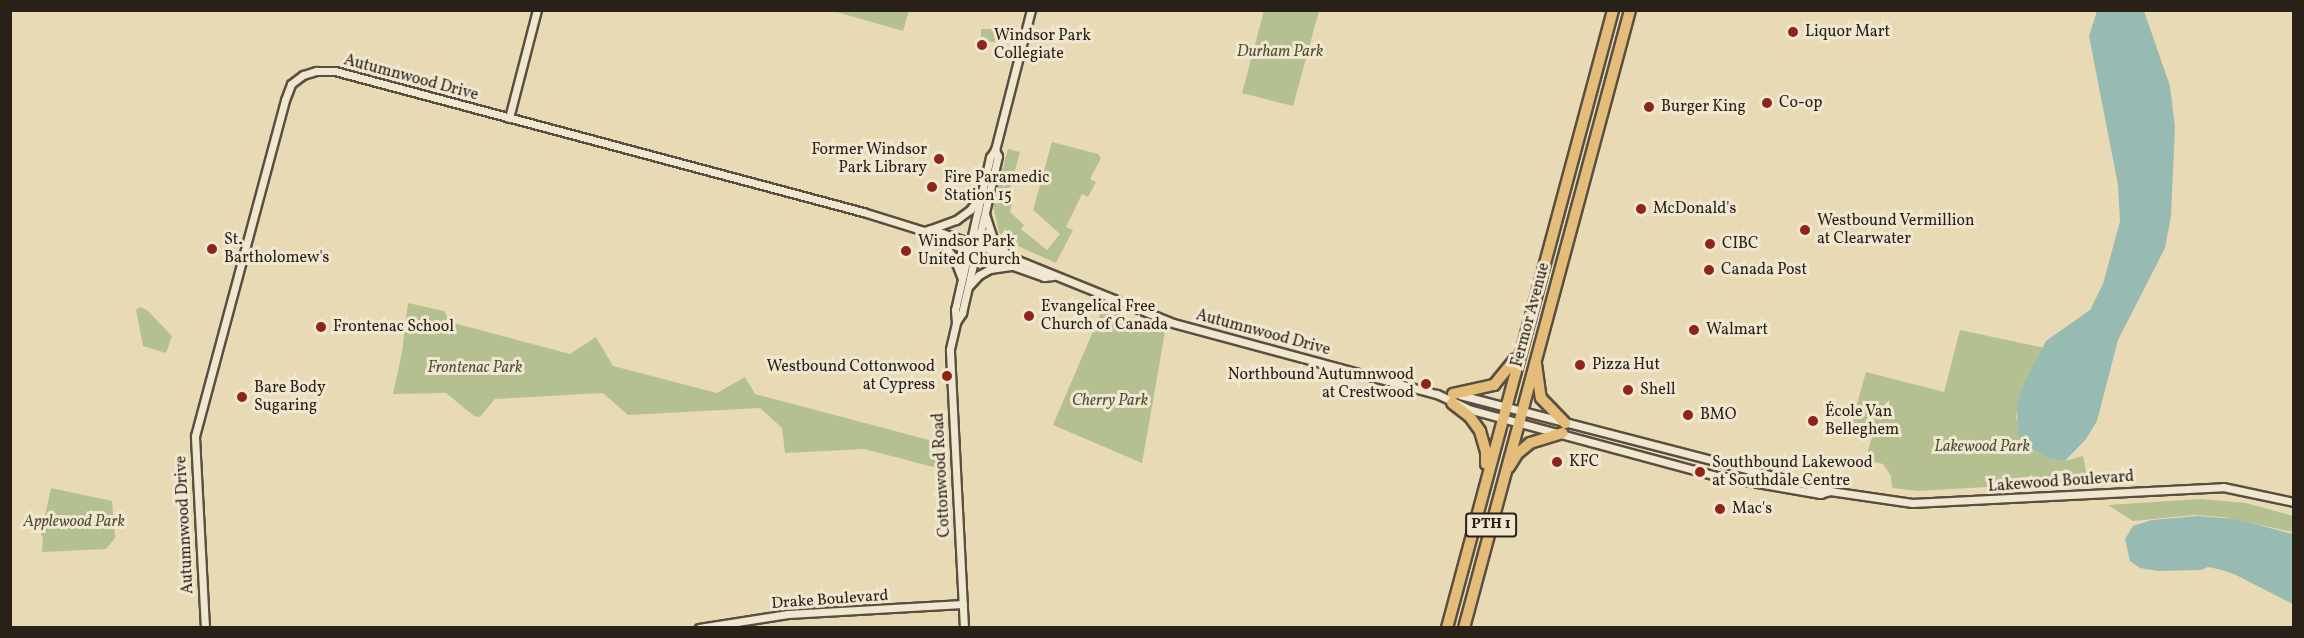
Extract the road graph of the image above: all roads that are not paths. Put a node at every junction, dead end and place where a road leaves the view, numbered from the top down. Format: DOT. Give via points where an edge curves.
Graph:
graph roads {
  1 [pos="537,10"];
  2 [pos="1031,10"];
  3 [pos="1613,10"];
  4 [pos="1630,10"];
  5 [pos="509,118"];
  6 [pos="995,150"];
  7 [pos="981,194"];
  8 [pos="984,212"];
  9 [pos="928,230"];
  10 [pos="940,240"];
  11 [pos="973,248"];
  12 [pos="1010,257"];
  13 [pos="1012,266"];
  14 [pos="1053,276"];
  15 [pos="962,279"];
  16 [pos="968,288"];
  17 [pos="956,322"];
  18 [pos="1523,345"];
  19 [pos="1536,353"];
  20 [pos="1453,399"];
  21 [pos="1506,406"];
  22 [pos="1520,410"];
  23 [pos="1503,419"];
  24 [pos="1517,422"];
  25 [pos="1563,428"];
  26 [pos="1503,477"];
  27 [pos="1485,484"];
  28 [pos="1830,491"];
  29 [pos="2294,502"];
  30 [pos="963,604"];
  31 [pos="205,627"];
  32 [pos="699,627"];
  33 [pos="964,627"];
  34 [pos="1447,627"];
  35 [pos="1464,627"];
  1 -- 5 [label="street"];
  2 -- 6 [label="street, Cottonwood Road"];
  3 -- 18 [label="highway, Fermor Avenue / PTH 1"];
  4 -- 19 [label="highway, Fermor Avenue / PTH 1"];
  5 -- 9 [label="street, Autumnwood Drive"];
  5 -- 31 [label="street, Autumnwood Drive" via="335,71 309,72 291,84 195,436"];
  6 -- 7 [label="street, Cottonwood Road"];
  6 -- 8 [label="street, Cottonwood Road" via="998,156"];
  7 -- 9 [label="street" via="962,216"];
  7 -- 11 [label="street, Cottonwood Road"];
  8 -- 11 [label="street, Cottonwood Road"];
  8 -- 12 [label="street" via="993,239"];
  9 -- 10 [label="street, Autumnwood Drive"];
  9 -- 11 [label="street, Autumnwood Drive"];
  10 -- 11 [label="street, Autumnwood Drive"];
  10 -- 15 [label="street" via="954,258"];
  11 -- 12 [label="street, Autumnwood Drive"];
  11 -- 13 [label="street, Autumnwood Drive"];
  11 -- 15 [label="street, Cottonwood Road"];
  11 -- 16 [label="street, Cottonwood Road"];
  12 -- 14 [label="street, Autumnwood Drive"];
  13 -- 14 [label="street, Autumnwood Drive" via="1044,277"];
  13 -- 16 [label="street" via="990,269"];
  14 -- 20 [label="street, Autumnwood Drive" via="1173,323"];
  15 -- 17 [label="street, Cottonwood Road"];
  16 -- 17 [label="street, Cottonwood Road"];
  17 -- 30 [label="street, Cottonwood Road" via="950,349"];
  18 -- 20 [label="highway" via="1509,370 1494,385"];
  18 -- 21 [label="highway, Fermor Avenue / PTH 1"];
  19 -- 22 [label="highway, Fermor Avenue / PTH 1"];
  19 -- 25 [label="highway" via="1541,398"];
  20 -- 21 [label="street, Autumnwood Drive"];
  20 -- 23 [label="street, Autumnwood Drive"];
  20 -- 27 [label="highway" via="1480,431 1486,452"];
  21 -- 22 [label="street, Autumnwood Drive"];
  21 -- 23 [label="highway, Fermor Avenue / PTH 1"];
  22 -- 24 [label="highway, Fermor Avenue / PTH 1"];
  22 -- 25 [label="street, Lakewood Boulevard"];
  23 -- 24 [label="street, Autumnwood Drive"];
  23 -- 27 [label="highway, Fermor Avenue / PTH 1"];
  24 -- 25 [label="street, Lakewood Boulevard"];
  24 -- 26 [label="highway, Fermor Avenue / PTH 1"];
  25 -- 26 [label="highway" via="1530,443 1517,454"];
  25 -- 28 [label="street, Lakewood Boulevard"];
  25 -- 28 [label="street, Lakewood Boulevard" via="1717,476 1820,494"];
  26 -- 35 [label="highway, Fermor Avenue / PTH 1"];
  27 -- 34 [label="highway, Fermor Avenue / PTH 1"];
  28 -- 29 [label="street, Lakewood Boulevard" via="1918,503 2223,487"];
  30 -- 32 [label="street, Drake Boulevard" via="788,614"];
  30 -- 33 [label="street, Cottonwood Road"];
}
